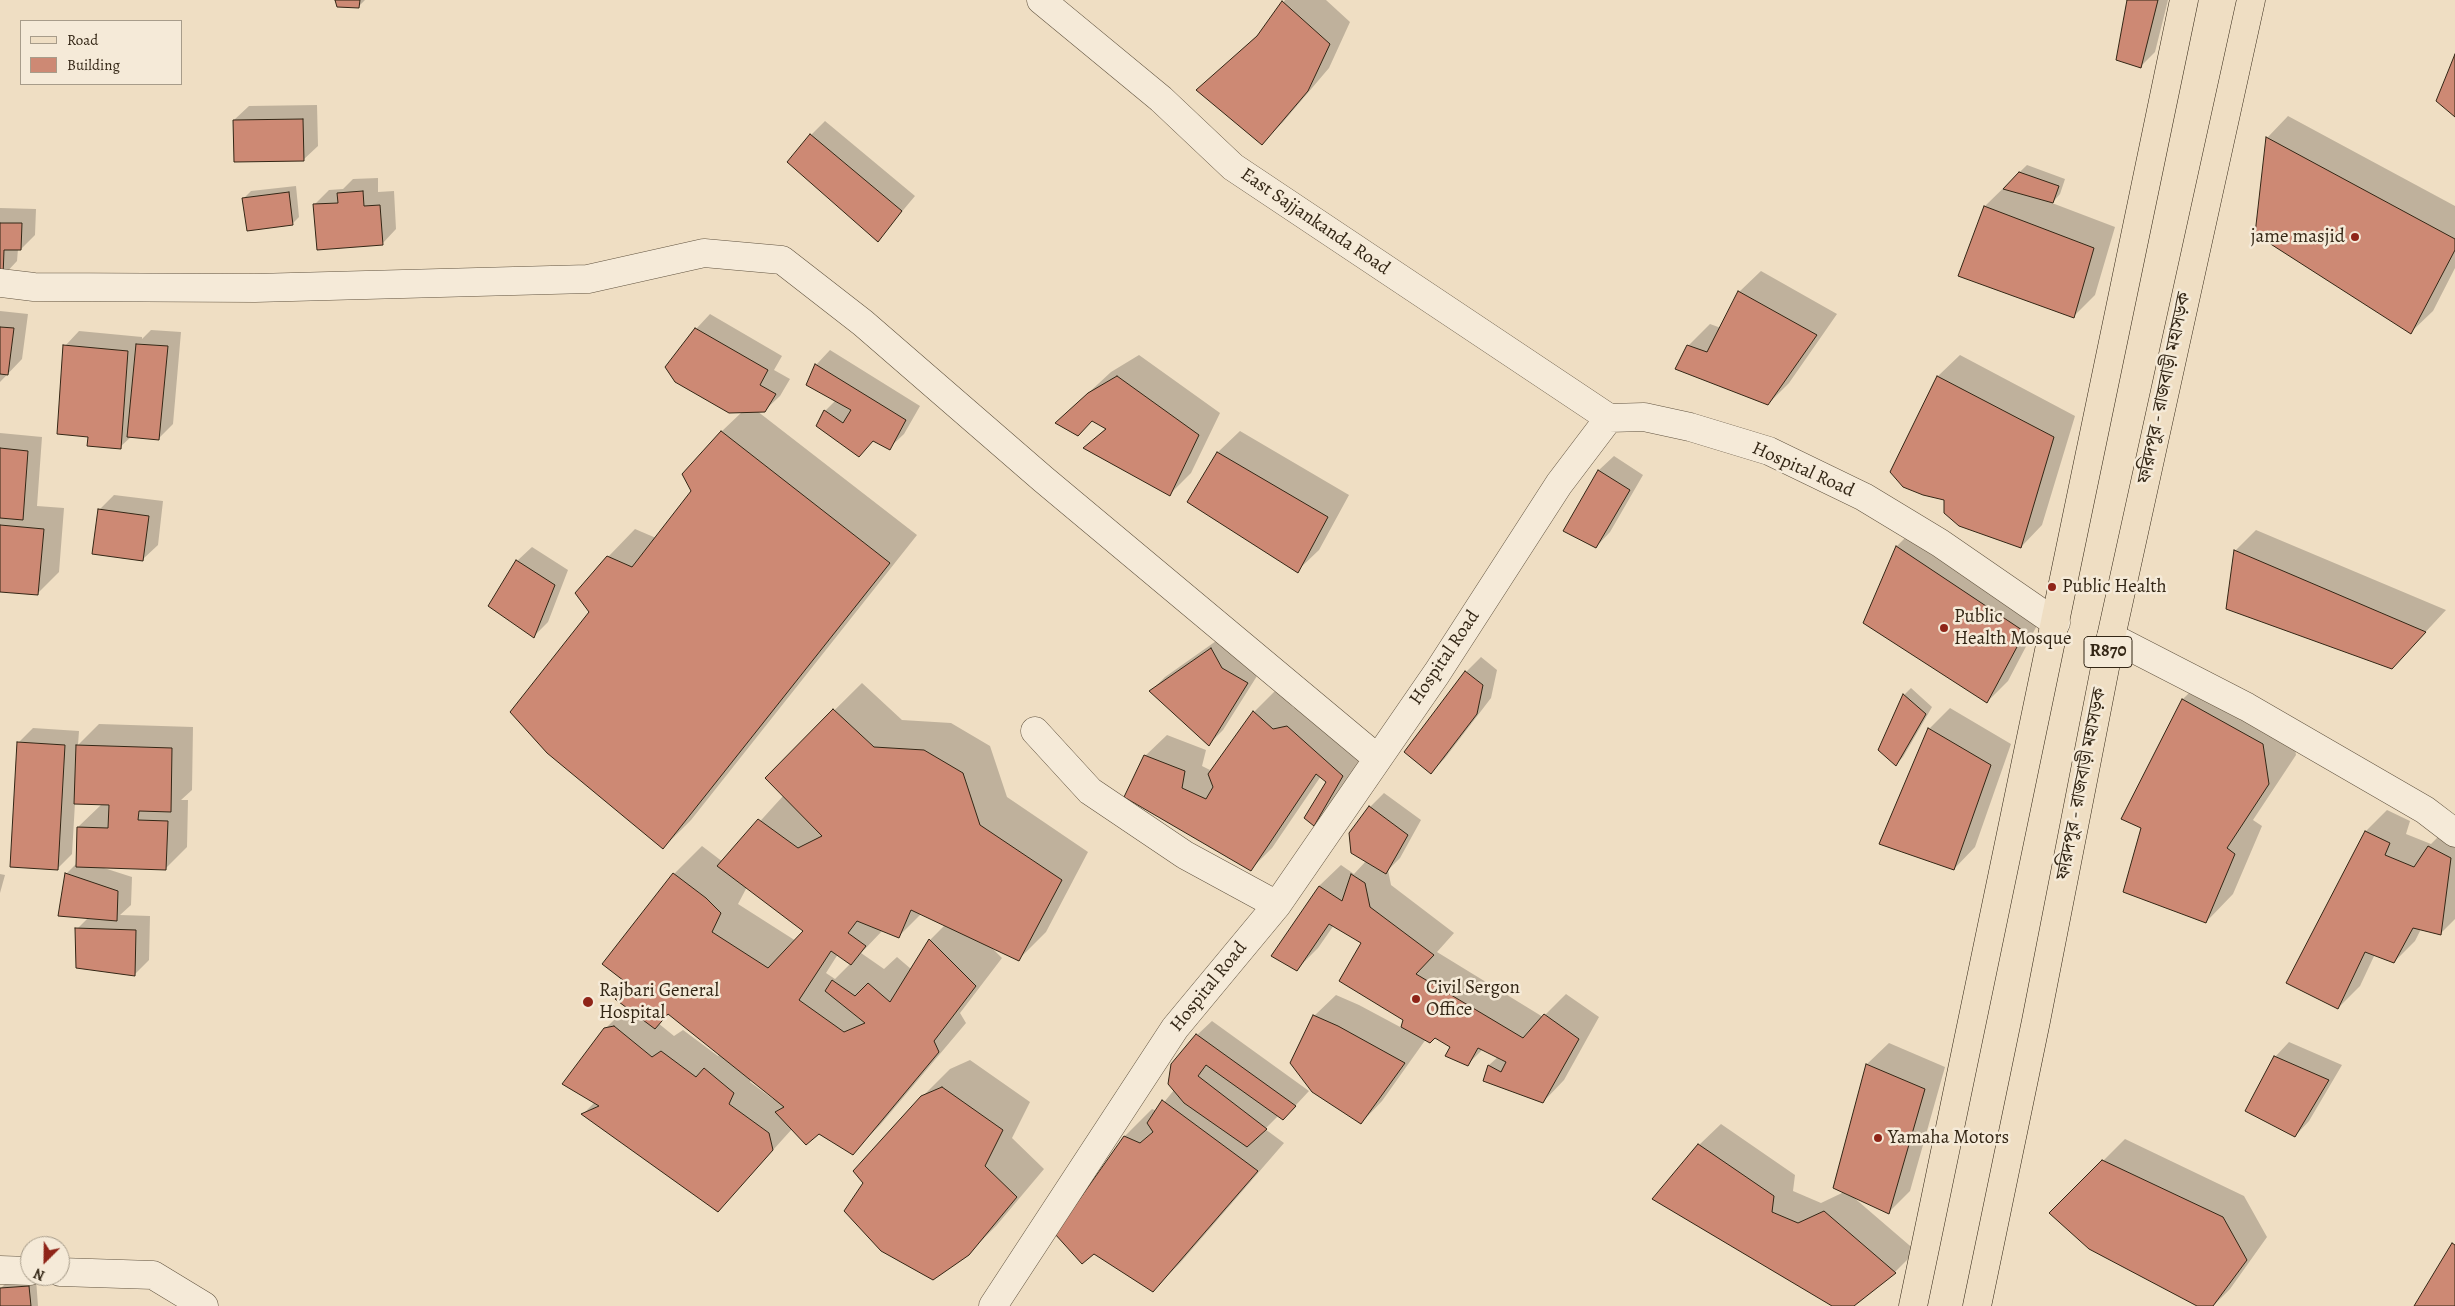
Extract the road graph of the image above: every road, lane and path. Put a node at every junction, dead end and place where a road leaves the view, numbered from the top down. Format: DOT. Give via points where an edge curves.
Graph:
graph roads {
  1 [pos="1041,0"];
  2 [pos="2184,0"];
  3 [pos="2251,0"];
  4 [pos="0,283"];
  5 [pos="1609,418"];
  6 [pos="2056,622"];
  7 [pos="2111,637"];
  8 [pos="1035,731"];
  9 [pos="1377,758"];
  10 [pos="2455,833"];
  11 [pos="1277,905"];
  12 [pos="0,1270"];
  13 [pos="20,1271"];
  14 [pos="70,1272"];
  15 [pos="204,1306"];
  16 [pos="993,1306"];
  17 [pos="1913,1306"];
  18 [pos="1977,1306"];
  1 -- 5 [label="street, East Sajjankanda Road" via="1161,99 1233,167"];
  2 -- 6 [label="main road"];
  3 -- 7 [label="main road, ফরিদপুর - রাজবাড়ী মহাসড়ক / R870"];
  4 -- 9 [label="street" via="34,287 255,288 588,279 704,253 782,260 863,323 1043,479"];
  5 -- 6 [label="street, Hospital Road" via="1644,417 1769,451 1864,497 1940,543"];
  5 -- 9 [label="street, Hospital Road" via="1559,484"];
  6 -- 17 [label="main road"];
  7 -- 10 [label="street" via="2247,707 2426,810"];
  7 -- 18 [label="main road, ফরিদপুর - রাজবাড়ী মহাসড়ক / R870"];
  8 -- 11 [label="street" via="1090,791 1185,855"];
  9 -- 11 [label="street, Hospital Road"];
  11 -- 16 [label="street, Hospital Road" via="1174,1028"];
  12 -- 13 [label="street"];
  14 -- 15 [label="street" via="153,1275"];
}
